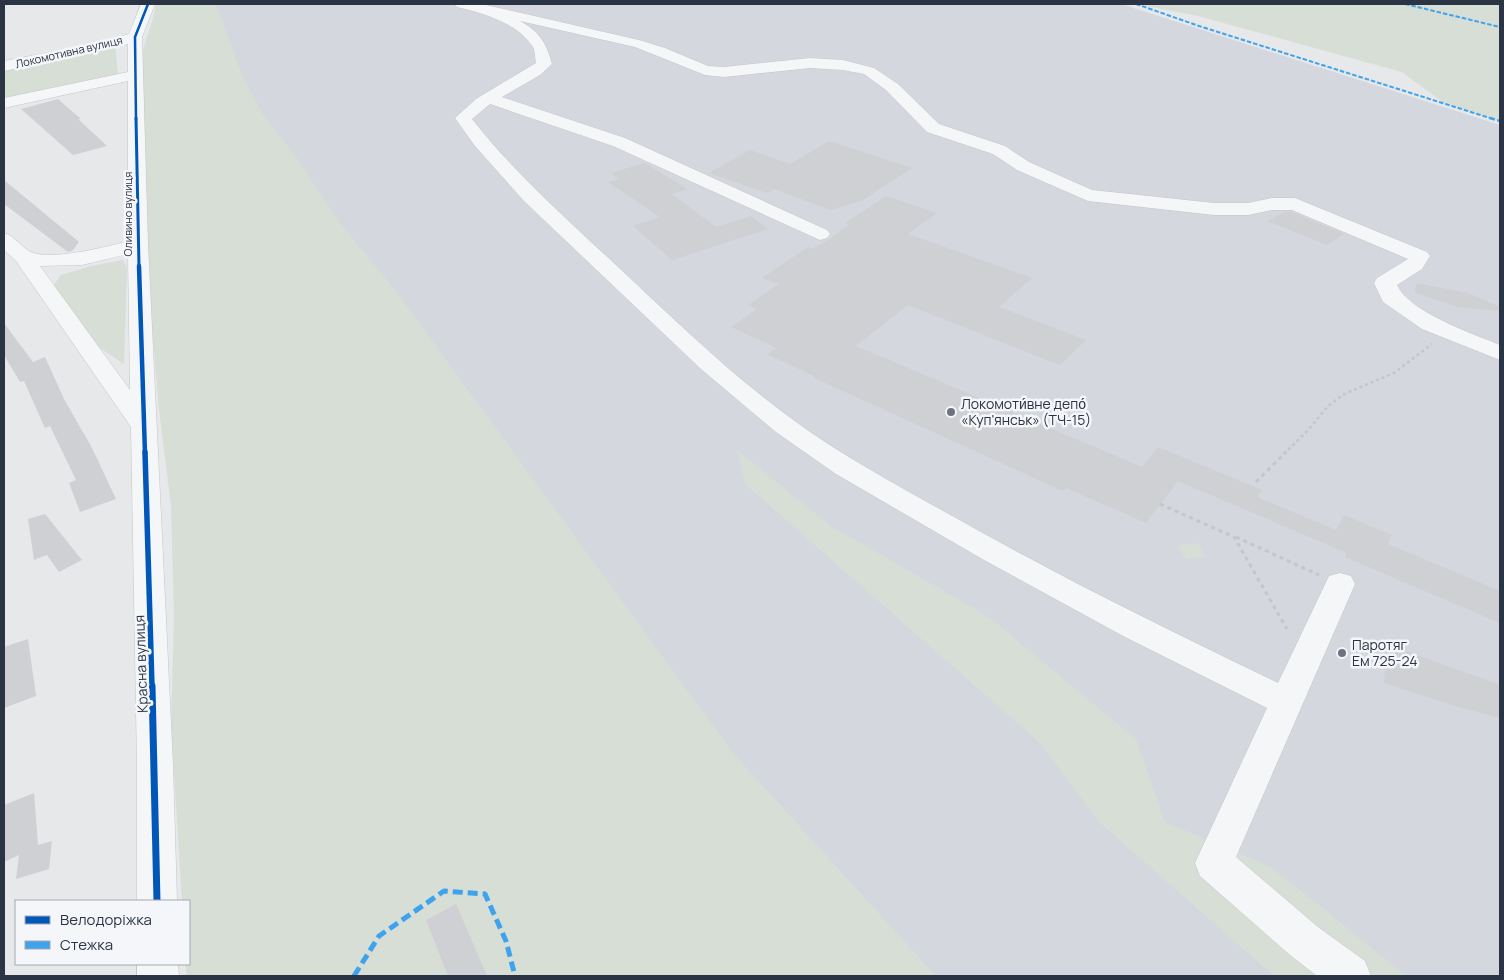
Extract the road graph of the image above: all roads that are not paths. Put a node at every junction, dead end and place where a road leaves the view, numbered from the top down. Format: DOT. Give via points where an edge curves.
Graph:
graph roads {
  1 [pos="148,4"];
  2 [pos="462,4"];
  3 [pos="486,9"];
  4 [pos="135,37"];
  5 [pos="4,66"];
  6 [pos="135,75"];
  7 [pos="489,98"];
  8 [pos="4,103"];
  9 [pos="820,234"];
  10 [pos="4,240"];
  11 [pos="138,244"];
  12 [pos="23,256"];
  13 [pos="1500,353"];
  14 [pos="144,427"];
  15 [pos="1340,584"];
  16 [pos="1287,703"];
  17 [pos="157,900"];
  18 [pos="1350,976"];
  1 -- 4 [label="street, Оливино вулиця"];
  2 -- 3 [label="street"];
  3 -- 7 [label="street" via="526,30 541,48 544,64 530,76"];
  3 -- 13 [label="street" via="639,44 705,70 724,72 810,63 869,70 892,87 933,128 999,150 1023,166 1088,195 1214,209 1295,204 1420,256 1416,265 1385,283 1391,297 1430,324"];
  4 -- 5 [label="street, Локомотивна вулиця"];
  4 -- 6 [label="street, Оливино вулиця"];
  6 -- 8 [label="street"];
  6 -- 11 [label="street, Оливино вулиця"];
  7 -- 9 [label="street" via="619,142"];
  7 -- 16 [label="street" via="463,118 506,170 709,364 785,426 845,468 994,553"];
  10 -- 12 [label="street"];
  11 -- 12 [label="street" via="70,261 48,262"];
  11 -- 14 [label="street, Оливино вулиця"];
  12 -- 14 [label="street"];
  14 -- 17 [label="street, Красна вулиця"];
  15 -- 16 [label="street"];
  16 -- 18 [label="street" via="1214,863 1304,942"];
}
